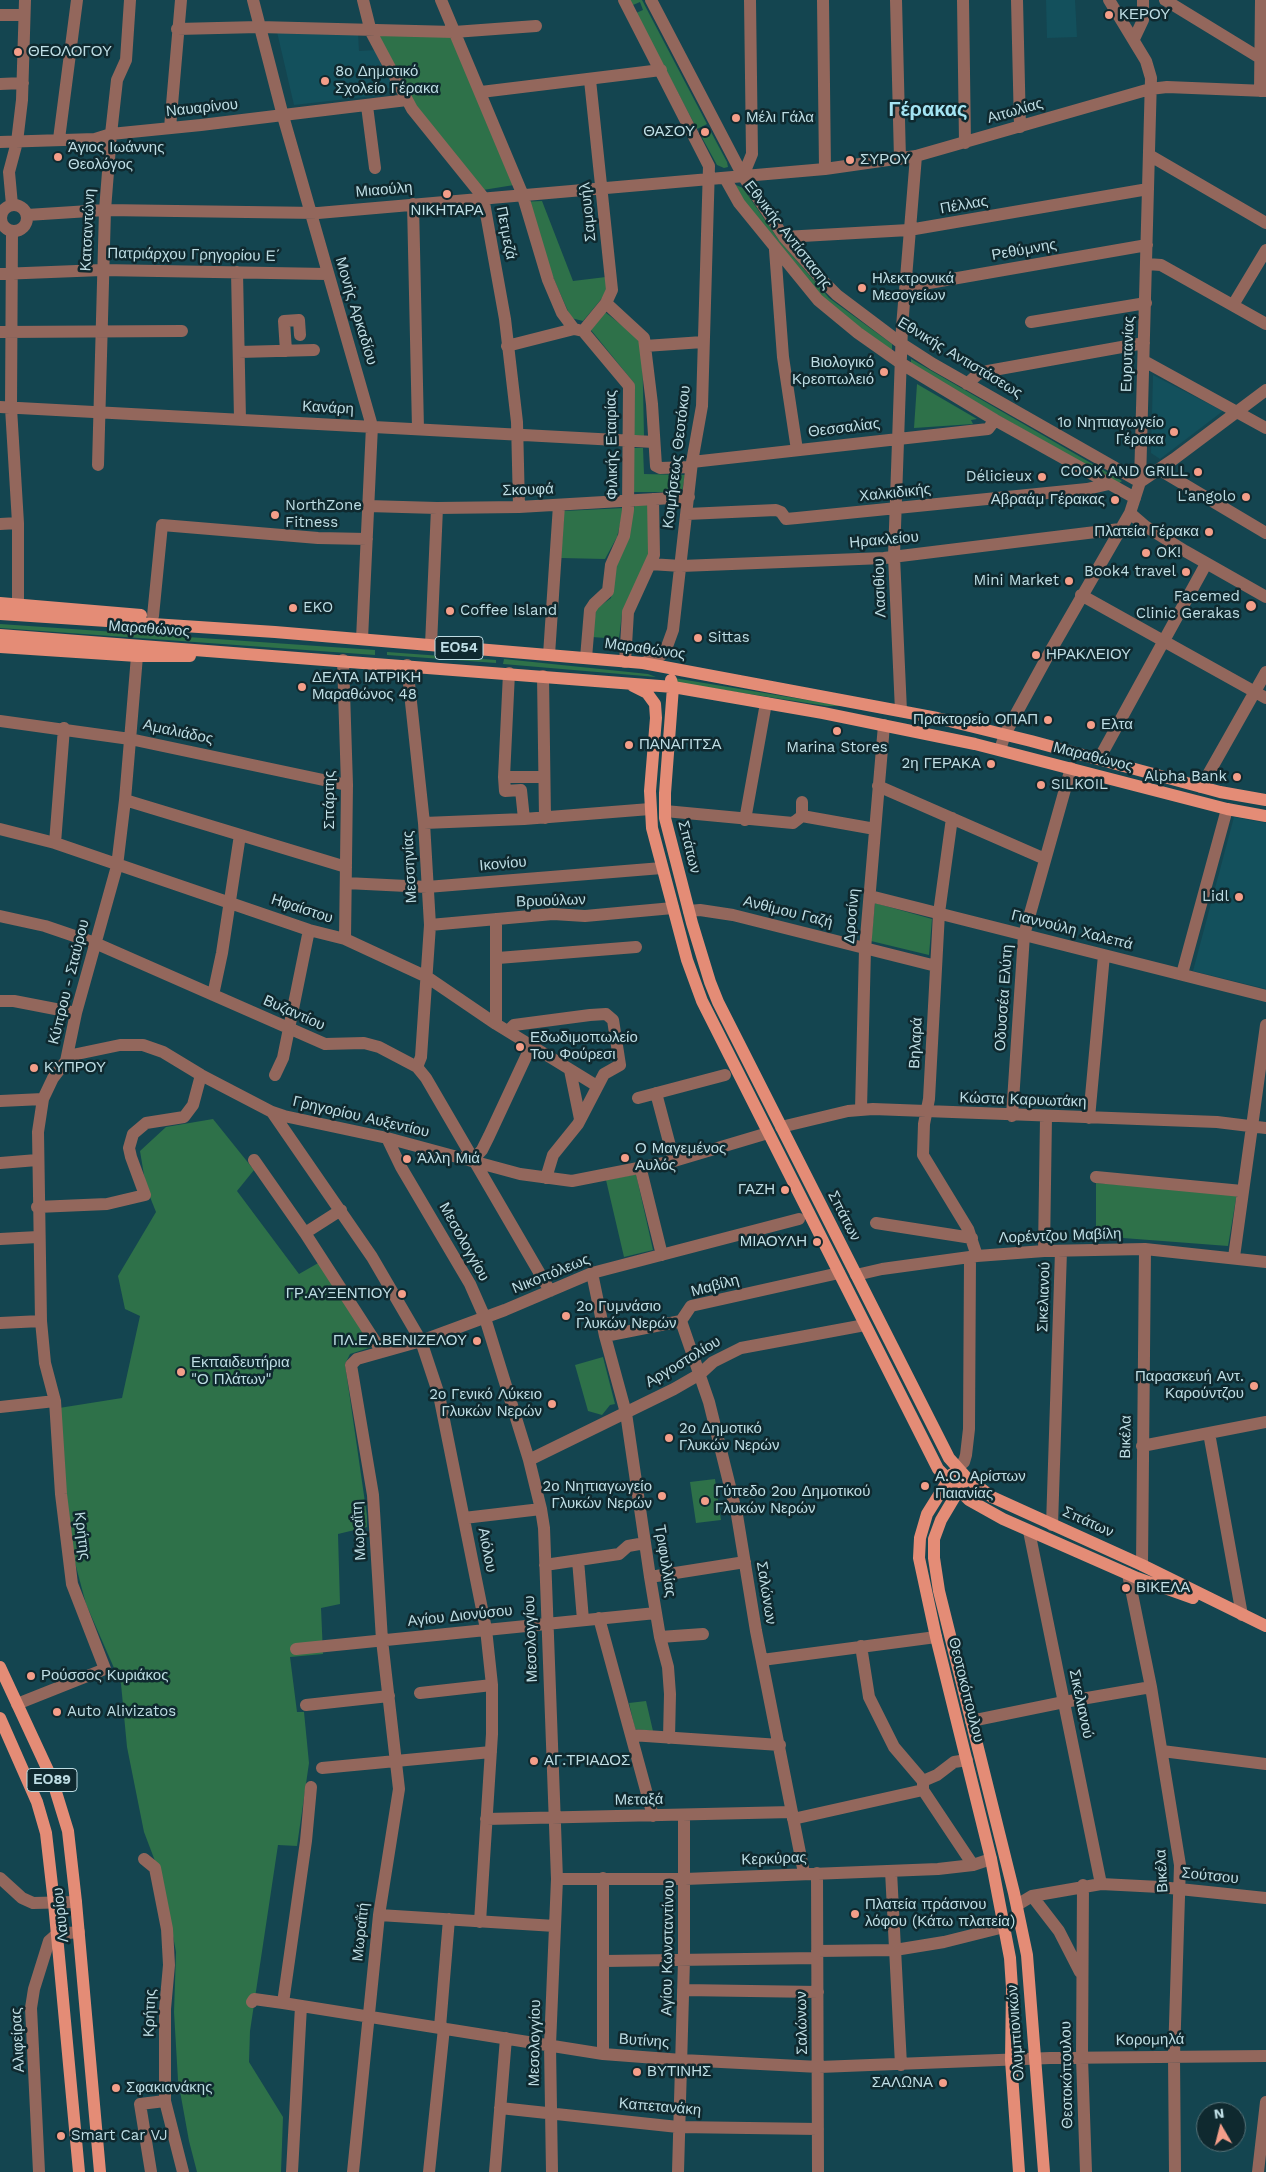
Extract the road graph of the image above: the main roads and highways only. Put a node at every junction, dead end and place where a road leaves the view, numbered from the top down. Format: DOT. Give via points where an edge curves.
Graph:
graph roads {
  1 [pos="0,603"];
  2 [pos="0,614"];
  3 [pos="275,632"];
  4 [pos="0,635"];
  5 [pos="0,647"];
  6 [pos="295,656"];
  7 [pos="657,666"];
  8 [pos="613,681"];
  9 [pos="673,687"];
  10 [pos="1266,800"];
  11 [pos="1266,816"];
  12 [pos="957,1467"];
  13 [pos="966,1478"];
  14 [pos="948,1480"];
  15 [pos="958,1490"];
  16 [pos="1242,1615"];
  17 [pos="1266,1626"];
  18 [pos="0,1667"];
  19 [pos="0,1718"];
  20 [pos="1016,1899"];
  21 [pos="1004,1927"];
  22 [pos="79,2172"];
  23 [pos="100,2172"];
  24 [pos="1019,2172"];
  25 [pos="1044,2172"];
  1 -- 3 [label="main road, Μαραθώνος / ΕΟ54" via="241,624"];
  2 -- 3 [label="main road, Μαραθώνος / ΕΟ54"];
  3 -- 7 [label="main road, Μαραθώνος / ΕΟ54"];
  4 -- 6 [label="main road, Μαραθώνος / ΕΟ54"];
  5 -- 6 [label="main road, Μαραθώνος / ΕΟ54" via="137,656"];
  6 -- 8 [label="main road, Μαραθώνος / ΕΟ54"];
  7 -- 9 [label="main road" via="669,676"];
  7 -- 10 [label="main road, Μαραθώνος / ΕΟ54" via="1005,734 1202,787"];
  8 -- 9 [label="main road, Μαραθώνος / ΕΟ54"];
  8 -- 14 [label="main road, Σπάτων" via="647,693 655,704 650,809 653,834 687,960 705,1010 929,1453"];
  9 -- 11 [label="main road, Μαραθώνος / ΕΟ54" via="884,725 1000,750 1227,809"];
  9 -- 12 [label="main road, Σπάτων" via="665,811 689,911 718,1002 941,1445"];
  12 -- 13 [label="main road, Σπάτων"];
  12 -- 14 [label="main road, Θεοτοκόπουλου"];
  13 -- 15 [label="main road, Θεοτοκόπουλου"];
  13 -- 16 [label="main road, Σπάτων" via="992,1497 1142,1565"];
  14 -- 15 [label="main road, Σπάτων"];
  14 -- 21 [label="main road, Θεοτοκόπουλου" via="928,1514 919,1547 920,1571 991,1859"];
  15 -- 16 [label="main road, Σπάτων" via="975,1504 1029,1531 1128,1574"];
  15 -- 20 [label="main road, Θεοτοκόπουλου" via="937,1532 934,1558 939,1591"];
  16 -- 17 [label="main road, Σπάτων"];
  18 -- 23 [label="main road, Λαυρίου / ΕΟ89" via="52,1779 68,1831"];
  19 -- 22 [label="main road, Λαυρίου / ΕΟ89" via="42,1816 54,1903"];
  20 -- 25 [label="main road, Ολυμπιονικών" via="1027,1955"];
  21 -- 24 [label="main road, Ολυμπιονικών" via="1012,1974 1011,2060"];
}
